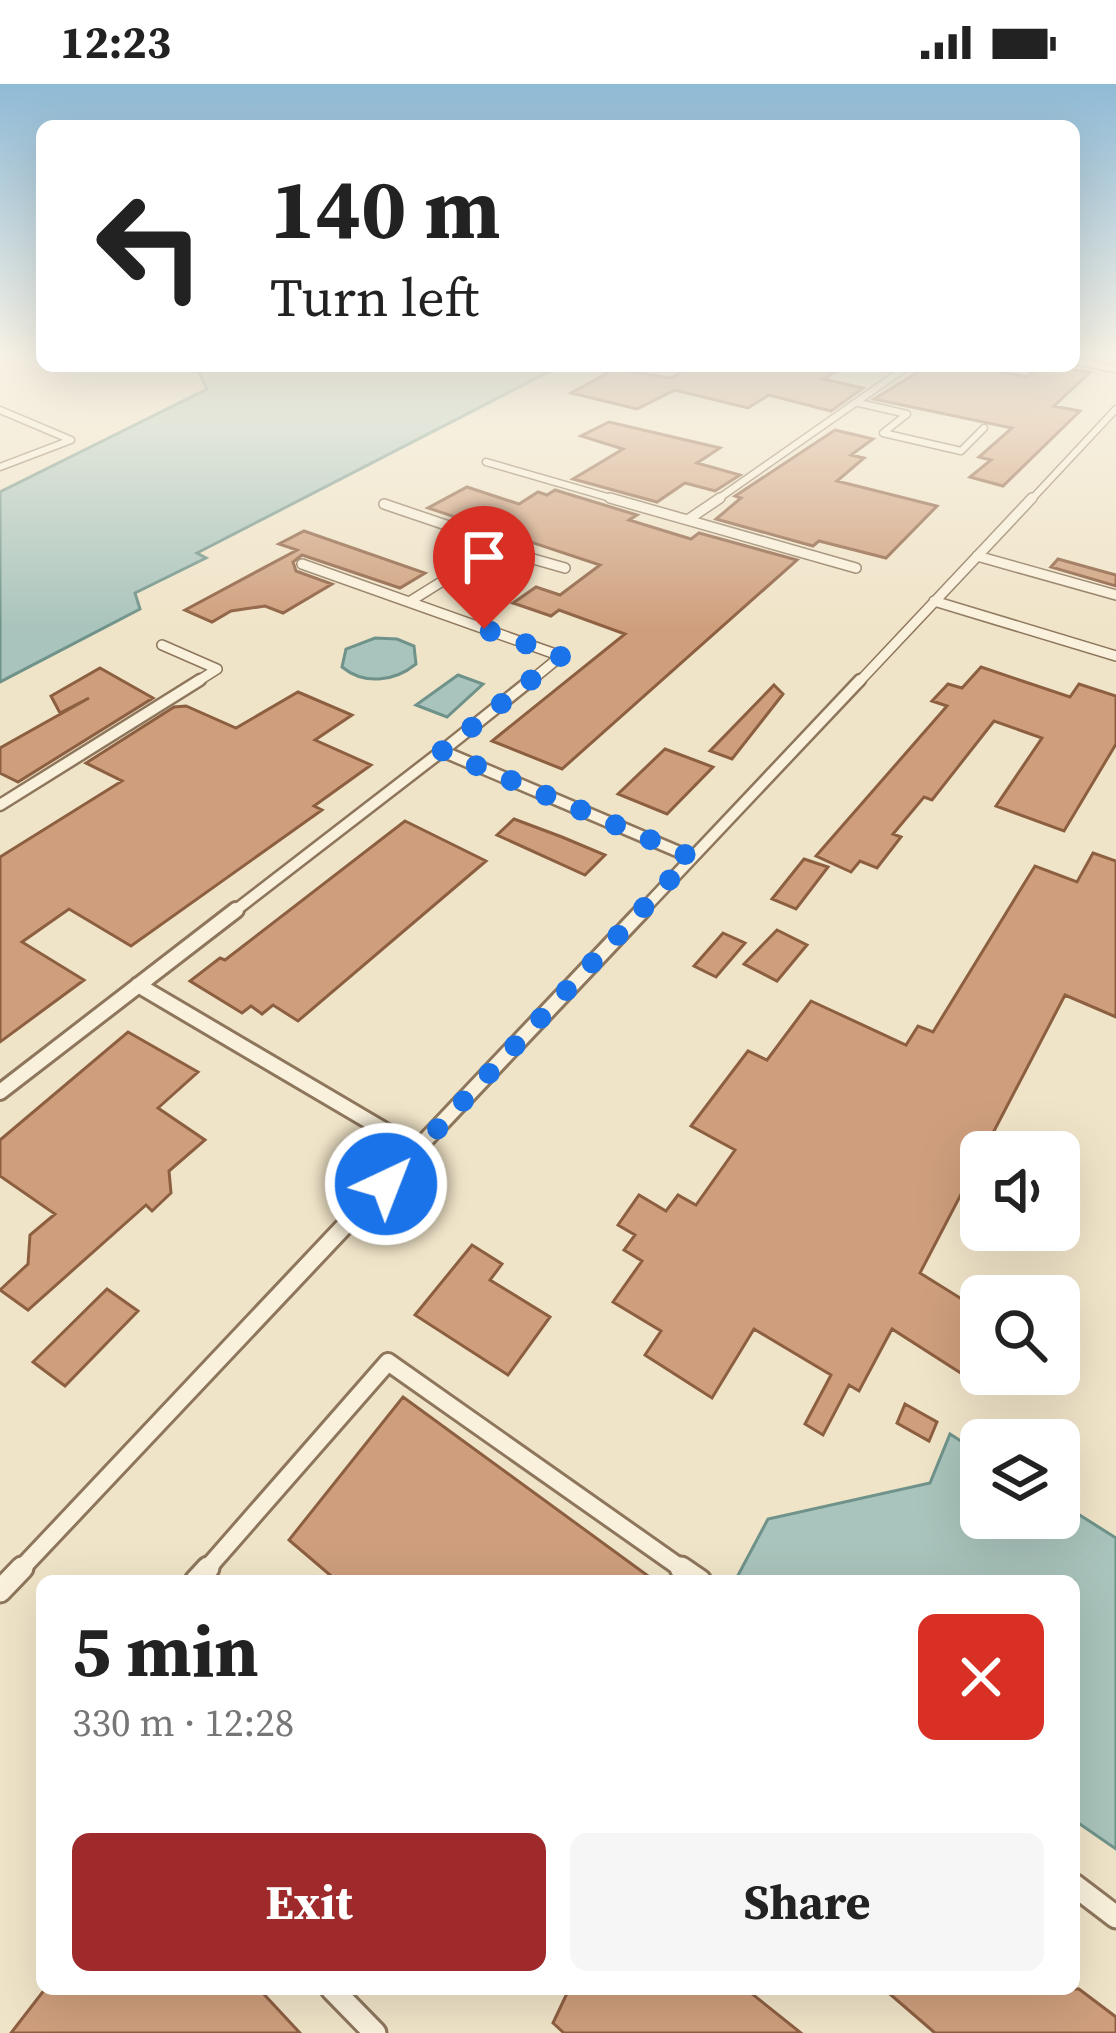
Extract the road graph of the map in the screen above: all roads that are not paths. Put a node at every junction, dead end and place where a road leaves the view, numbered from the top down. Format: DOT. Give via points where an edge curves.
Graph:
graph roads {
  1 [pos="55,446"];
  2 [pos="797,446"];
  3 [pos="938,446"];
  4 [pos="966,446"];
  5 [pos="1081,446"];
  6 [pos="486,463"];
  7 [pos="0,467"];
  8 [pos="384,503"];
  9 [pos="689,520"];
  10 [pos="495,548"];
  11 [pos="977,556"];
  12 [pos="302,564"];
  13 [pos="566,568"];
  14 [pos="856,568"];
  15 [pos="1116,596"];
  16 [pos="934,601"];
  17 [pos="409,602"];
  18 [pos="162,645"];
  19 [pos="1116,656"];
  20 [pos="442,751"];
  21 [pos="0,805"];
  22 [pos="691,857"];
  23 [pos="138,985"];
  24 [pos="0,1092"];
  25 [pos="418,1150"];
  26 [pos="201,1575"];
  27 [pos="691,1575"];
  28 [pos="0,1591"];
  29 [pos="1080,1890"];
  30 [pos="1116,1917"];
  31 [pos="338,1995"];
  32 [pos="374,2033"];
  1 -- 7 [label="lane"];
  2 -- 9 [label="lane"];
  3 -- 4 [label="lane"];
  5 -- 11 [label="lane"];
  6 -- 9 [label="lane"];
  8 -- 10 [label="lane" via="502,544"];
  9 -- 14 [label="lane"];
  10 -- 13 [label="lane"];
  10 -- 17 [label="lane"];
  11 -- 15 [label="lane"];
  11 -- 16 [label="lane"];
  12 -- 17 [label="lane"];
  16 -- 19 [label="lane"];
  16 -- 22 [label="lane"];
  17 -- 20 [label="lane" via="561,656"];
  18 -- 21 [label="lane" via="217,669"];
  20 -- 22 [label="lane"];
  20 -- 23 [label="lane"];
  22 -- 25 [label="lane"];
  23 -- 24 [label="lane"];
  23 -- 25 [label="lane"];
  25 -- 28 [label="lane"];
  26 -- 27 [label="lane" via="388,1362"];
  29 -- 30 [label="lane"];
  31 -- 32 [label="lane"];
}
